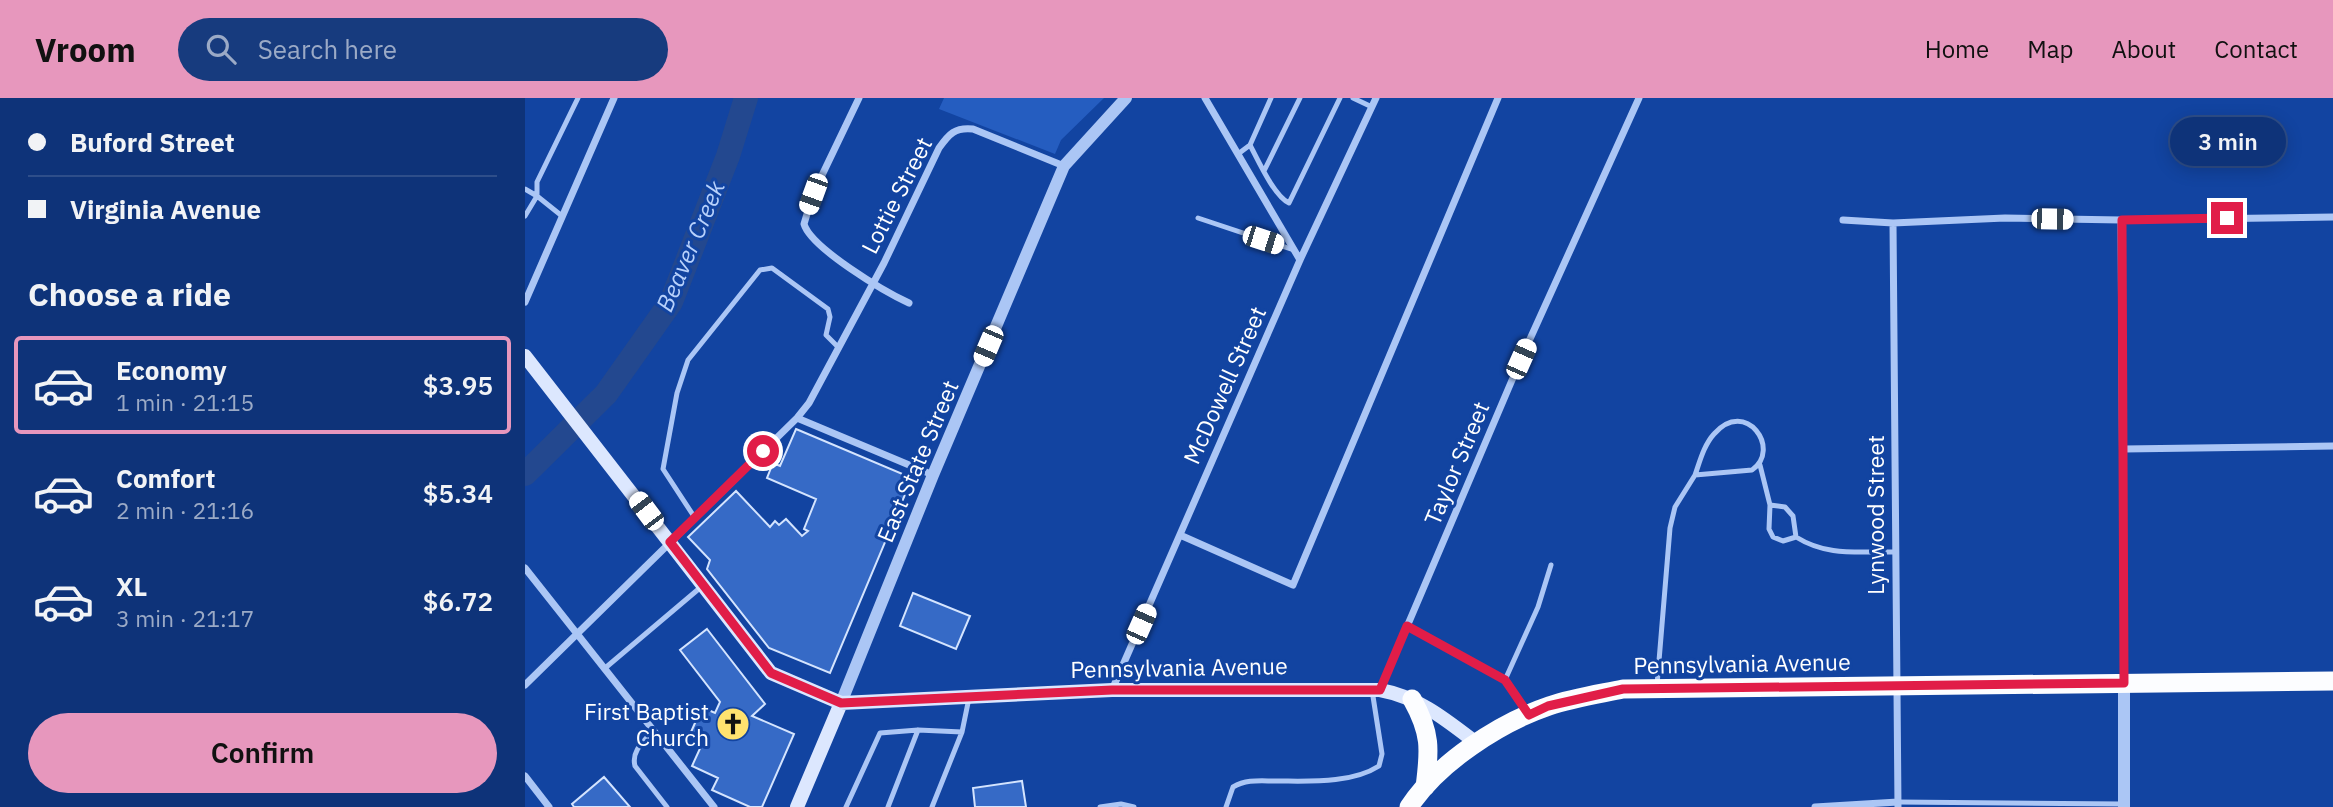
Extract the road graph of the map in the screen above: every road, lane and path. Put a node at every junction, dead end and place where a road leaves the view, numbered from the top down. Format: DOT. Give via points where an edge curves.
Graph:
graph roads {
  1 [pos="578,98"];
  2 [pos="614,98"];
  3 [pos="859,98"];
  4 [pos="1126,98"];
  5 [pos="1205,98"];
  6 [pos="1271,98"];
  7 [pos="1300,98"];
  8 [pos="1340,98"];
  9 [pos="1353,98"];
  10 [pos="1376,98"];
  11 [pos="1498,98"];
  12 [pos="1639,98"];
  13 [pos="1372,107"];
  14 [pos="1250,145"];
  15 [pos="1238,154"];
  16 [pos="1064,166"];
  17 [pos="1265,172"];
  18 [pos="525,189"];
  19 [pos="537,196"];
  20 [pos="525,216"];
  21 [pos="562,216"];
  22 [pos="2333,217"];
  23 [pos="1198,218"];
  24 [pos="1843,220"];
  25 [pos="2122,220"];
  26 [pos="1893,223"];
  27 [pos="1294,250"];
  28 [pos="1300,260"];
  29 [pos="873,283"];
  30 [pos="525,302"];
  31 [pos="909,303"];
  32 [pos="839,348"];
  33 [pos="525,356"];
  34 [pos="797,418"];
  35 [pos="2333,446"];
  36 [pos="2124,449"];
  37 [pos="1760,465"];
  38 [pos="933,475"];
  39 [pos="1695,475"];
  40 [pos="1770,505"];
  41 [pos="695,518"];
  42 [pos="1180,535"];
  43 [pos="1796,537"];
  44 [pos="670,542"];
  45 [pos="1895,552"];
  46 [pos="1551,565"];
  47 [pos="525,568"];
  48 [pos="703,586"];
  49 [pos="1407,626"];
  50 [pos="577,634"];
  51 [pos="604,669"];
  52 [pos="1505,680"];
  53 [pos="2333,681"];
  54 [pos="2124,683"];
  55 [pos="525,685"];
  56 [pos="1897,686"];
  57 [pos="1657,688"];
  58 [pos="1112,690"];
  59 [pos="1376,690"];
  60 [pos="969,697"];
  61 [pos="1412,699"];
  62 [pos="841,703"];
  63 [pos="1529,715"];
  64 [pos="919,730"];
  65 [pos="653,731"];
  66 [pos="962,732"];
  67 [pos="1475,742"];
  68 [pos="525,776"];
  69 [pos="1425,787"];
  70 [pos="1898,805"];
  71 [pos="2124,805"];
  72 [pos="549,807"];
  73 [pos="667,807"];
  74 [pos="714,807"];
  75 [pos="797,807"];
  76 [pos="846,807"];
  77 [pos="888,807"];
  78 [pos="932,807"];
  79 [pos="1100,807"];
  80 [pos="1134,807"];
  81 [pos="1226,807"];
  82 [pos="1409,807"];
  83 [pos="1815,807"];
  1 -- 19 [label="lane" via="537,182"];
  2 -- 21 [label="street"];
  3 -- 29 [label="street, Lottie Street" via="804,217 811,239"];
  4 -- 16 [label="street, East State Street"];
  5 -- 15 [label="street"];
  6 -- 14 [label="lane"];
  7 -- 17 [label="lane"];
  8 -- 17 [label="lane" via="1292,201 1283,200"];
  9 -- 13 [label="lane"];
  10 -- 13 [label="street, McDowell Street"];
  11 -- 42 [label="street" via="1293,585"];
  12 -- 49 [label="street, Taylor Street"];
  13 -- 28 [label="street, McDowell Street"];
  14 -- 15 [label="lane"];
  14 -- 17 [label="lane"];
  15 -- 27 [label="street"];
  16 -- 29 [label="street, Lottie Street" via="973,129 950,133"];
  16 -- 38 [label="street, East State Street"];
  18 -- 19 [label="lane"];
  19 -- 20 [label="lane"];
  19 -- 21 [label="lane"];
  21 -- 30 [label="street"];
  22 -- 25 [label="street"];
  23 -- 27 [label="lane"];
  24 -- 26 [label="street"];
  25 -- 26 [label="street" via="2005,218"];
  25 -- 36 [label="street"];
  26 -- 45 [label="street, Lynwood Street"];
  27 -- 28 [label="street"];
  28 -- 42 [label="street, McDowell Street"];
  29 -- 31 [label="street"];
  29 -- 32 [label="street, Lottie Street"];
  32 -- 34 [label="street, Lottie Street"];
  32 -- 41 [label="lane" via="825,335 828,309 772,268 760,270 695,349 677,393 663,468"];
  33 -- 44 [label="main road"];
  34 -- 38 [label="street"];
  34 -- 41 [label="street, Lottie Street"];
  35 -- 36 [label="street"];
  36 -- 54 [label="street"];
  37 -- 39 [label="lane" via="1752,470"];
  37 -- 39 [label="lane" via="1760,435 1753,425 1741,420 1714,433"];
  37 -- 40 [label="lane"];
  38 -- 62 [label="street, East State Street"];
  39 -- 57 [label="lane" via="1675,507 1670,528"];
  40 -- 43 [label="lane" via="1785,507 1793,516"];
  40 -- 43 [label="lane" via="1773,537 1783,541"];
  41 -- 44 [label="street, Lottie Street"];
  42 -- 58 [label="street, McDowell Street"];
  43 -- 45 [label="lane" via="1830,552"];
  44 -- 48 [label="main road"];
  44 -- 50 [label="street, Lottie Street"];
  45 -- 56 [label="street, Lynwood Street"];
  46 -- 52 [label="lane" via="1538,607"];
  47 -- 50 [label="street"];
  48 -- 51 [label="lane"];
  48 -- 62 [label="main road" via="771,673"];
  49 -- 52 [label="lane"];
  49 -- 59 [label="street, Taylor Street"];
  50 -- 51 [label="street"];
  50 -- 55 [label="street, Lottie Street"];
  51 -- 65 [label="street"];
  52 -- 63 [label="lane"];
  53 -- 54 [label="highway, Pennsylvania Avenue"];
  54 -- 56 [label="highway, Pennsylvania Avenue"];
  54 -- 71 [label="street"];
  56 -- 57 [label="highway, Pennsylvania Avenue"];
  56 -- 70 [label="street, Lynwood Street"];
  57 -- 63 [label="highway, Pennsylvania Avenue" via="1623,689 1548,706"];
  58 -- 59 [label="main road, Pennsylvania Avenue"];
  58 -- 60 [label="main road, Pennsylvania Avenue"];
  59 -- 61 [label="main road, Pennsylvania Avenue"];
  59 -- 81 [label="lane" via="1379,766 1353,777 1244,781 1233,787"];
  60 -- 62 [label="main road, Pennsylvania Avenue"];
  60 -- 66 [label="lane"];
  61 -- 67 [label="main road, Pennsylvania Avenue"];
  61 -- 69 [label="highway" via="1428,731"];
  62 -- 75 [label="main road"];
  63 -- 67 [label="highway, Pennsylvania Avenue"];
  64 -- 66 [label="lane"];
  64 -- 76 [label="lane" via="880,733"];
  64 -- 77 [label="lane"];
  65 -- 73 [label="lane" via="633,759"];
  65 -- 74 [label="street"];
  66 -- 78 [label="lane"];
  67 -- 69 [label="highway"];
  68 -- 72 [label="street"];
  69 -- 82 [label="highway"];
  70 -- 71 [label="lane"];
  70 -- 83 [label="street"];
  79 -- 80 [label="lane"];
}
